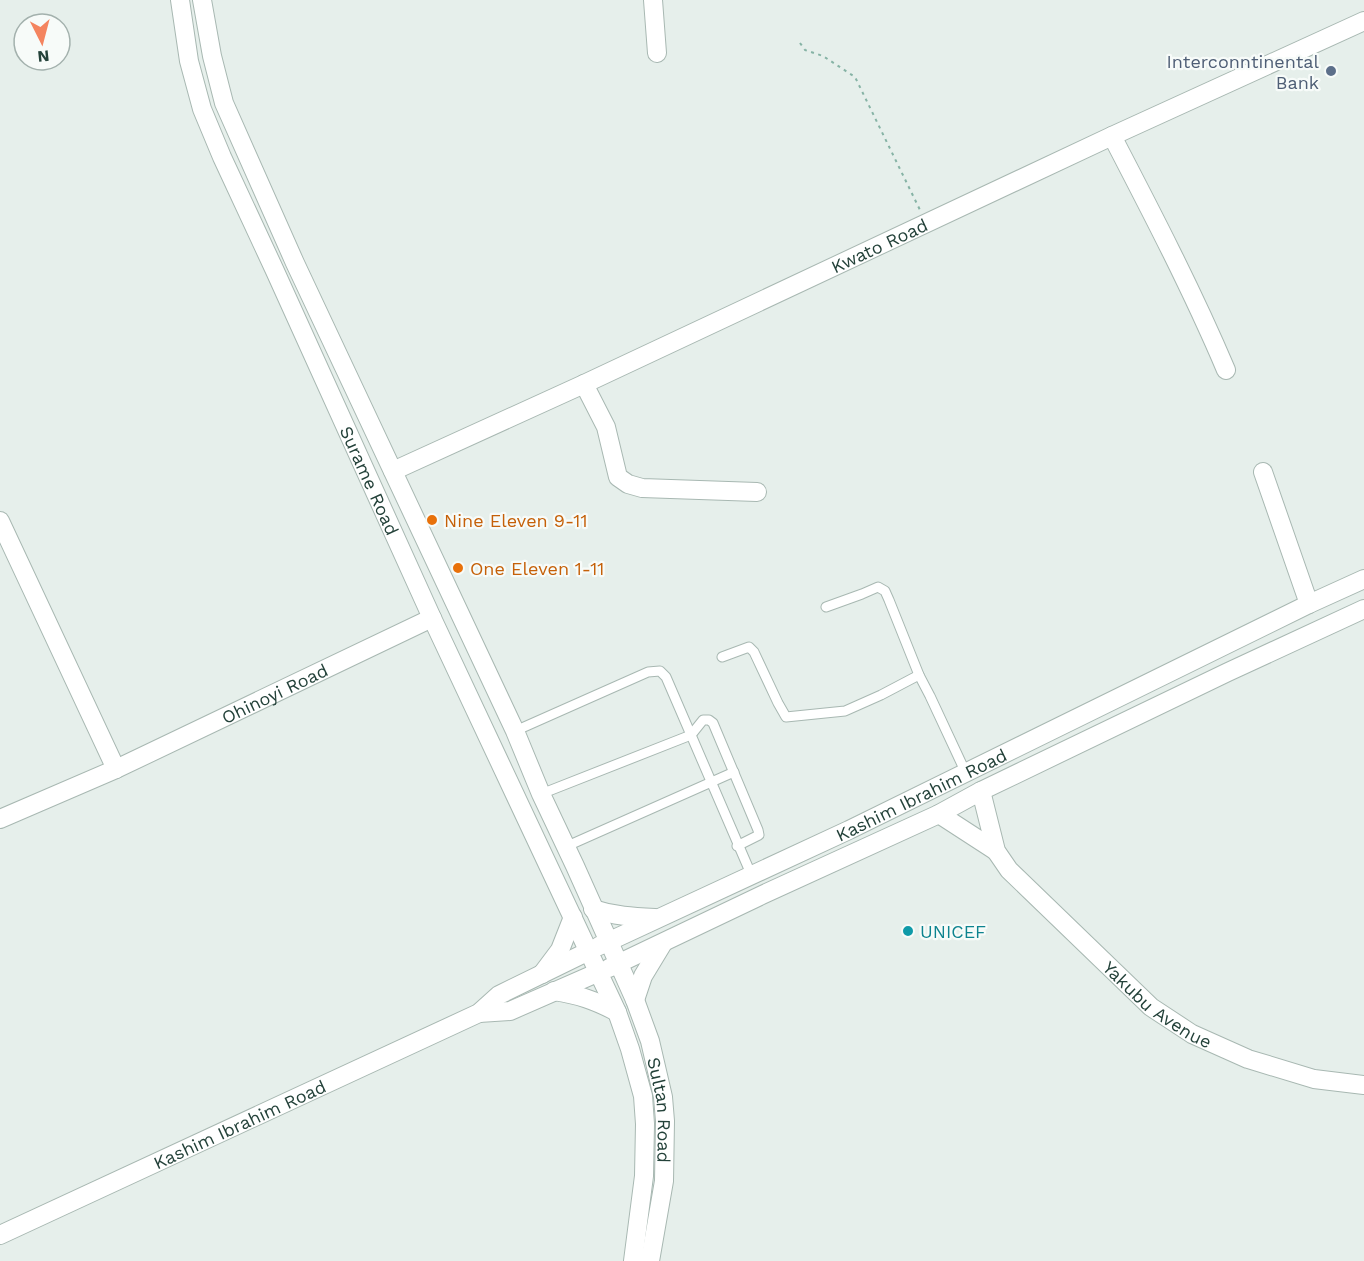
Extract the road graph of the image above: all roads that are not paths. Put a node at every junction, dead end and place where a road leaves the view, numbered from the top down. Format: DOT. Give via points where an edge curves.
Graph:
graph roads {
  1 [pos="180,0"];
  2 [pos="202,0"];
  3 [pos="653,0"];
  4 [pos="1364,21"];
  5 [pos="657,53"];
  6 [pos="1112,136"];
  7 [pos="1226,369"];
  8 [pos="584,384"];
  9 [pos="393,471"];
  10 [pos="1263,472"];
  11 [pos="757,492"];
  12 [pos="0,522"];
  13 [pos="1364,579"];
  14 [pos="1309,604"];
  15 [pos="826,607"];
  16 [pos="1364,609"];
  17 [pos="432,618"];
  18 [pos="1216,650"];
  19 [pos="722,657"];
  20 [pos="1228,672"];
  21 [pos="919,675"];
  22 [pos="515,731"];
  23 [pos="692,735"];
  24 [pos="116,769"];
  25 [pos="965,771"];
  26 [pos="734,772"];
  27 [pos="710,781"];
  28 [pos="981,791"];
  29 [pos="541,794"];
  30 [pos="5,813"];
  31 [pos="939,814"];
  32 [pos="738,846"];
  33 [pos="566,847"];
  34 [pos="996,851"];
  35 [pos="751,874"];
  36 [pos="593,909"];
  37 [pos="573,917"];
  38 [pos="660,918"];
  39 [pos="608,942"];
  40 [pos="664,942"];
  41 [pos="589,951"];
  42 [pos="618,964"];
  43 [pos="599,972"];
  44 [pos="542,974"];
  45 [pos="554,991"];
  46 [pos="635,1000"];
  47 [pos="617,1012"];
  48 [pos="479,1013"];
  49 [pos="1364,1085"];
  50 [pos="0,1235"];
  51 [pos="633,1261"];
  52 [pos="650,1261"];
  1 -- 17 [label="street, Surame Road" via="189,61 202,110"];
  2 -- 9 [label="street, Surame Road" via="224,103"];
  3 -- 5 [label="street"];
  4 -- 6 [label="street, Kwato Road"];
  6 -- 7 [label="street" via="1164,234"];
  6 -- 8 [label="street, Kwato Road"];
  8 -- 9 [label="street, Kwato Road"];
  8 -- 11 [label="street" via="606,427 618,477 628,484 642,488"];
  9 -- 22 [label="street, Surame Road"];
  10 -- 14 [label="street"];
  12 -- 24 [label="street"];
  13 -- 14 [label="street, Kashim Ibrahim Road"];
  14 -- 18 [label="street, Kashim Ibrahim Road"];
  15 -- 21 [label="lane" via="878,587 885,591"];
  16 -- 20 [label="street, Kashim Ibrahim Road"];
  17 -- 24 [label="street, Ohinoyi Road"];
  17 -- 37 [label="street, Surame Road"];
  18 -- 20 [label="street"];
  18 -- 25 [label="street, Kashim Ibrahim Road"];
  19 -- 21 [label="lane" via="748,647 754,652 786,717 845,711"];
  20 -- 28 [label="street, Kashim Ibrahim Road"];
  21 -- 25 [label="lane"];
  22 -- 23 [label="lane" via="648,672 660,671"];
  22 -- 29 [label="street, Surame Road"];
  23 -- 26 [label="lane" via="703,720 710,720"];
  23 -- 27 [label="lane"];
  23 -- 29 [label="lane"];
  24 -- 30 [label="street, Ohinoyi Road"];
  25 -- 35 [label="street, Kashim Ibrahim Road"];
  26 -- 27 [label="lane"];
  26 -- 32 [label="lane" via="759,835"];
  27 -- 32 [label="lane"];
  27 -- 33 [label="lane"];
  28 -- 31 [label="street, Kashim Ibrahim Road"];
  28 -- 34 [label="street, Yakubu Avenue"];
  29 -- 33 [label="street, Surame Road"];
  31 -- 34 [label="street, Yakubu Avenue"];
  31 -- 40 [label="street, Kashim Ibrahim Road"];
  32 -- 35 [label="lane"];
  33 -- 36 [label="street, Surame Road"];
  34 -- 49 [label="street, Yakubu Avenue" via="1009,870 1151,1007 1192,1034 1248,1059 1314,1079"];
  35 -- 38 [label="street, Kashim Ibrahim Road"];
  36 -- 38 [label="street" via="625,917"];
  36 -- 39 [label="street, Surame Road"];
  37 -- 41 [label="street, Surame Road"];
  37 -- 44 [label="street" via="560,950"];
  38 -- 39 [label="street, Kashim Ibrahim Road"];
  39 -- 41 [label="street, Kashim Ibrahim Road"];
  39 -- 42 [label="street, Surame Road"];
  40 -- 42 [label="street, Kashim Ibrahim Road"];
  40 -- 46 [label="street" via="643,976"];
  41 -- 43 [label="street, Surame Road"];
  41 -- 44 [label="street, Kashim Ibrahim Road"];
  42 -- 43 [label="street, Kashim Ibrahim Road"];
  42 -- 46 [label="street, Sultan Road"];
  43 -- 45 [label="street, Kashim Ibrahim Road"];
  43 -- 47 [label="street, Sultan Road"];
  44 -- 48 [label="street, Kashim Ibrahim Road" via="499,995"];
  45 -- 47 [label="street" via="595,1001"];
  45 -- 48 [label="street, Kashim Ibrahim Road" via="510,1011"];
  46 -- 52 [label="street, Sultan Road" via="650,1041 665,1121 664,1181"];
  47 -- 51 [label="street, Sultan Road" via="643,1096 645,1124 644,1176"];
  48 -- 50 [label="street, Kashim Ibrahim Road"];
}
